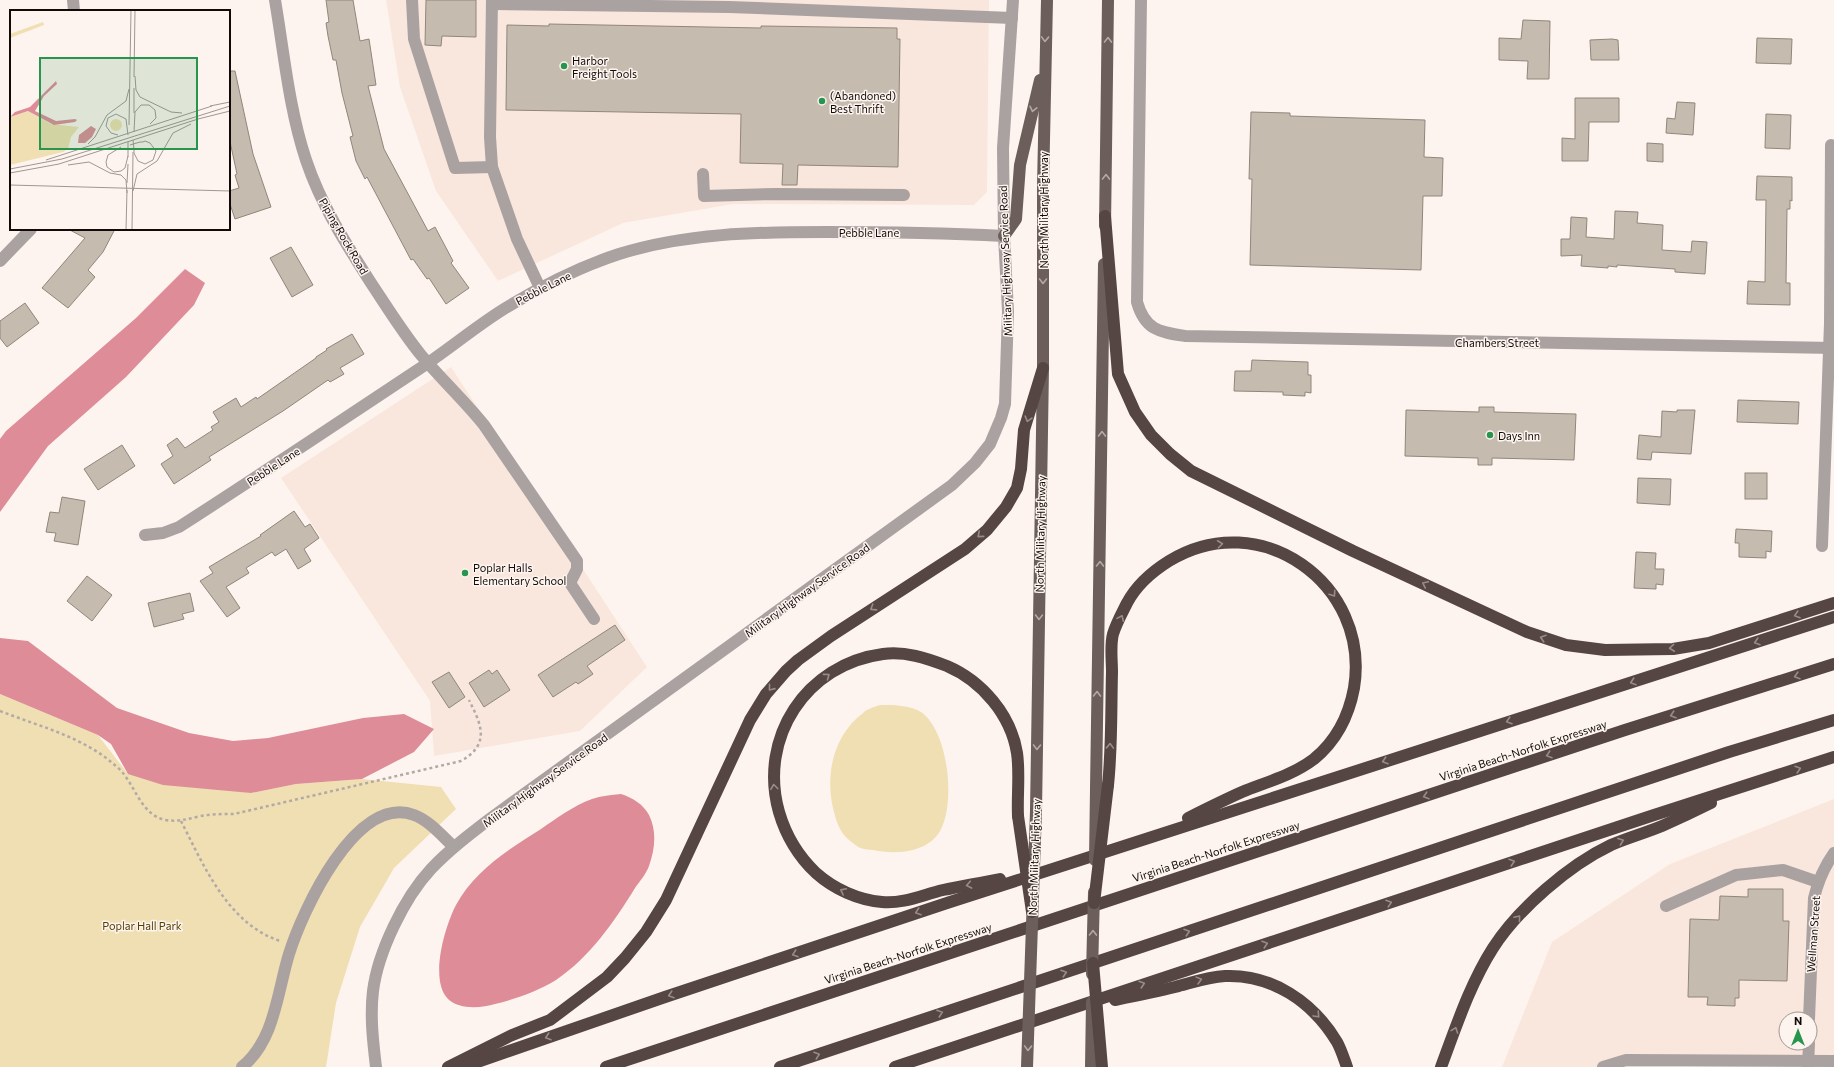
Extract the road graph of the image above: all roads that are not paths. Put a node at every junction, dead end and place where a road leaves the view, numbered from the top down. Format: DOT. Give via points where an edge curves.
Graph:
graph roads {
  1 [pos="73,0"];
  2 [pos="275,0"];
  3 [pos="412,0"];
  4 [pos="1012,0"];
  5 [pos="1047,0"];
  6 [pos="1108,0"];
  7 [pos="1141,0"];
  8 [pos="492,2"];
  9 [pos="729,4"];
  10 [pos="74,10"];
  11 [pos="1012,18"];
  12 [pos="1045,58"];
  13 [pos="1832,145"];
  14 [pos="492,167"];
  15 [pos="703,174"];
  16 [pos="904,194"];
  17 [pos="1105,216"];
  18 [pos="30,230"];
  19 [pos="1004,236"];
  20 [pos="0,261"];
  21 [pos="540,288"];
  22 [pos="1831,348"];
  23 [pos="428,363"];
  24 [pos="1042,368"];
  25 [pos="146,536"];
  26 [pos="1822,546"];
  27 [pos="1834,603"];
  28 [pos="1834,617"];
  29 [pos="594,619"];
  30 [pos="1834,664"];
  31 [pos="1834,720"];
  32 [pos="1834,757"];
  33 [pos="1761,780"];
  34 [pos="1143,840"];
  35 [pos="454,847"];
  36 [pos="1834,853"];
  37 [pos="1062,866"];
  38 [pos="1818,882"];
  39 [pos="1094,903"];
  40 [pos="1666,906"];
  41 [pos="1032,912"];
  42 [pos="1092,963"];
  43 [pos="1809,1011"];
  44 [pos="1052,1014"];
  45 [pos="949,1049"];
  46 [pos="1809,1051"];
  47 [pos="1834,1061"];
  48 [pos="1808,1064"];
  49 [pos="242,1067"];
  50 [pos="376,1067"];
  51 [pos="448,1067"];
  52 [pos="464,1067"];
  53 [pos="606,1067"];
  54 [pos="780,1067"];
  55 [pos="895,1067"];
  56 [pos="910,1067"];
  57 [pos="1027,1067"];
  58 [pos="1091,1067"];
  59 [pos="1102,1067"];
  60 [pos="1347,1067"];
  61 [pos="1441,1067"];
  62 [pos="1603,1067"];
  1 -- 10 [label="street"];
  2 -- 23 [label="street, Piping Rock Road" via="295,120 306,160 325,208 386,306"];
  3 -- 14 [label="street" via="414,39 455,168"];
  4 -- 11 [label="street, Military Highway Service Road"];
  5 -- 12 [label="main road, North Military Highway, one-way"];
  17 -- 6 [label="main road, one-way"];
  7 -- 22 [label="street, Chambers Street" via="1137,302 1140,314 1150,326 1160,332 1185,336"];
  8 -- 9 [label="street"];
  8 -- 14 [label="street"];
  9 -- 11 [label="street"];
  11 -- 19 [label="street, Military Highway Service Road" via="1003,148"];
  12 -- 19 [label="main road, one-way" via="1020,165 1016,219"];
  12 -- 24 [label="main road, North Military Highway, one-way"];
  13 -- 22 [label="street"];
  14 -- 21 [label="street" via="517,239"];
  15 -- 16 [label="street" via="704,196"];
  27 -- 17 [label="highway, one-way" via="1709,643 1673,649 1605,650 1566,645 1527,632 1353,551 1191,471 1151,435 1136,412 1118,374"];
  39 -- 17 [label="main road, one-way, bridge"];
  18 -- 20 [label="street"];
  19 -- 21 [label="street, Pebble Lane" via="923,232 757,232 717,235 660,244 620,254"];
  19 -- 35 [label="street, Military Highway Service Road" via="1008,311 1005,404 990,444 975,463 952,485"];
  21 -- 23 [label="street, Pebble Lane" via="504,309"];
  22 -- 26 [label="street"];
  23 -- 25 [label="street, Pebble Lane" via="180,527 163,534"];
  23 -- 29 [label="street, Piping Rock Road" via="480,419 577,561 577,569 570,583"];
  24 -- 41 [label="main road, North Military Highway, one-way, bridge" via="1036,811"];
  24 -- 51 [label="highway, one-way" via="1024,430 1017,488 1006,508 987,530 965,549 831,636 786,671 766,694 750,720 666,900 646,932 625,958 606,977 550,1020 510,1036"];
  28 -- 34 [label="highway, one-way"];
  30 -- 53 [label="highway, Virginia Beach-Norfolk Expressway, one-way" via="1625,730"];
  54 -- 31 [label="highway, one-way"];
  33 -- 32 [label="highway, one-way"];
  44 -- 33 [label="highway, one-way"];
  61 -- 33 [label="highway, one-way" via="1458,1022 1494,948 1521,913 1553,883 1581,862 1611,845 1662,826"];
  34 -- 37 [label="highway"];
  39 -- 34 [label="highway, one-way, bridge" via="1108,785 1113,635 1128,601 1142,583 1160,567 1197,548 1235,542 1278,551 1315,574 1330,589 1349,623 1355,648 1356,675 1352,700 1344,721 1332,740 1314,758 1288,774 1242,792"];
  35 -- 49 [label="street" via="426,820 413,814 387,814 374,819 358,832 318,886 292,945 269,1029 259,1049"];
  35 -- 50 [label="street, Military Highway Service Road" via="411,895 395,922 382,957 373,991 373,1042"];
  36 -- 38 [label="street, Wellman Street"];
  37 -- 41 [label="highway, one-way, bridge" via="941,891 906,901 865,900 844,892 825,881 808,866 783,828 773,780 778,740 787,720 799,702 822,679 842,666 863,658 884,654 906,654 927,658 956,670 975,682 1001,712 1010,728 1017,754 1018,816"];
  37 -- 52 [label="highway, one-way" via="658,999"];
  38 -- 40 [label="street" via="1783,870 1736,875"];
  38 -- 43 [label="street, Wellman Street" via="1814,898"];
  42 -- 39 [label="main road, one-way, bridge"];
  41 -- 57 [label="main road, North Military Highway, one-way, bridge"];
  42 -- 58 [label="main road, bridge"];
  42 -- 59 [label="highway, bridge"];
  44 -- 45 [label="highway"];
  44 -- 60 [label="highway, one-way" via="1204,979 1224,976 1258,979 1292,994 1312,1010 1337,1043"];
  45 -- 55 [label="highway"];
  45 -- 56 [label="highway"];
  46 -- 48 [label="street"];
  47 -- 48 [label="street"];
  48 -- 62 [label="street" via="1626,1060"];
}
